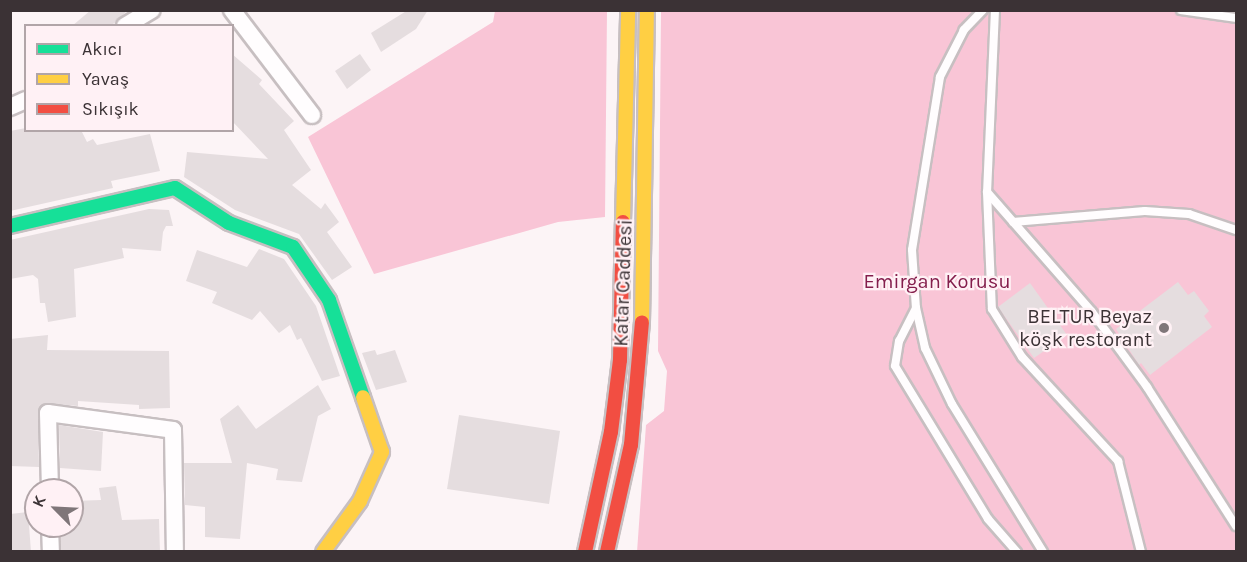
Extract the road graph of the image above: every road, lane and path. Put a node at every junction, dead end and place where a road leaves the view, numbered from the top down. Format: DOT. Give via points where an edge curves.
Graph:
graph roads {
  1 [pos="152,10"];
  2 [pos="232,10"];
  3 [pos="628,10"];
  4 [pos="647,10"];
  5 [pos="983,10"];
  6 [pos="995,10"];
  7 [pos="1181,10"];
  8 [pos="1236,18"];
  9 [pos="128,24"];
  10 [pos="24,101"];
  11 [pos="10,107"];
  12 [pos="312,115"];
  13 [pos="987,192"];
  14 [pos="1013,222"];
  15 [pos="10,226"];
  16 [pos="1236,230"];
  17 [pos="916,308"];
  18 [pos="50,478"];
  19 [pos="1236,526"];
  20 [pos="175,552"];
  21 [pos="323,552"];
  22 [pos="585,552"];
  23 [pos="607,552"];
  24 [pos="1017,552"];
  25 [pos="1043,552"];
  26 [pos="1141,552"];
  1 -- 9 [label="street"];
  2 -- 12 [label="street"];
  3 -- 22 [label="main road, Katar Caddesi" via="620,360 611,432"];
  4 -- 23 [label="main road, Katar Caddesi" via="641,351 631,445"];
  5 -- 17 [label="lane" via="964,30 940,77 912,250"];
  6 -- 13 [label="lane"];
  7 -- 8 [label="lane"];
  10 -- 11 [label="street"];
  13 -- 14 [label="lane"];
  13 -- 26 [label="lane" via="992,309 1022,357 1118,461"];
  14 -- 16 [label="lane" via="1145,211 1189,214"];
  14 -- 19 [label="lane" via="1092,312"];
  15 -- 21 [label="main road" via="175,188 229,223 293,247 329,300 382,452 360,501"];
  17 -- 24 [label="lane" via="900,341 895,366 988,519"];
  17 -- 25 [label="lane" via="925,348 952,404"];
  18 -- 20 [label="street" via="48,413 173,430"];
}
